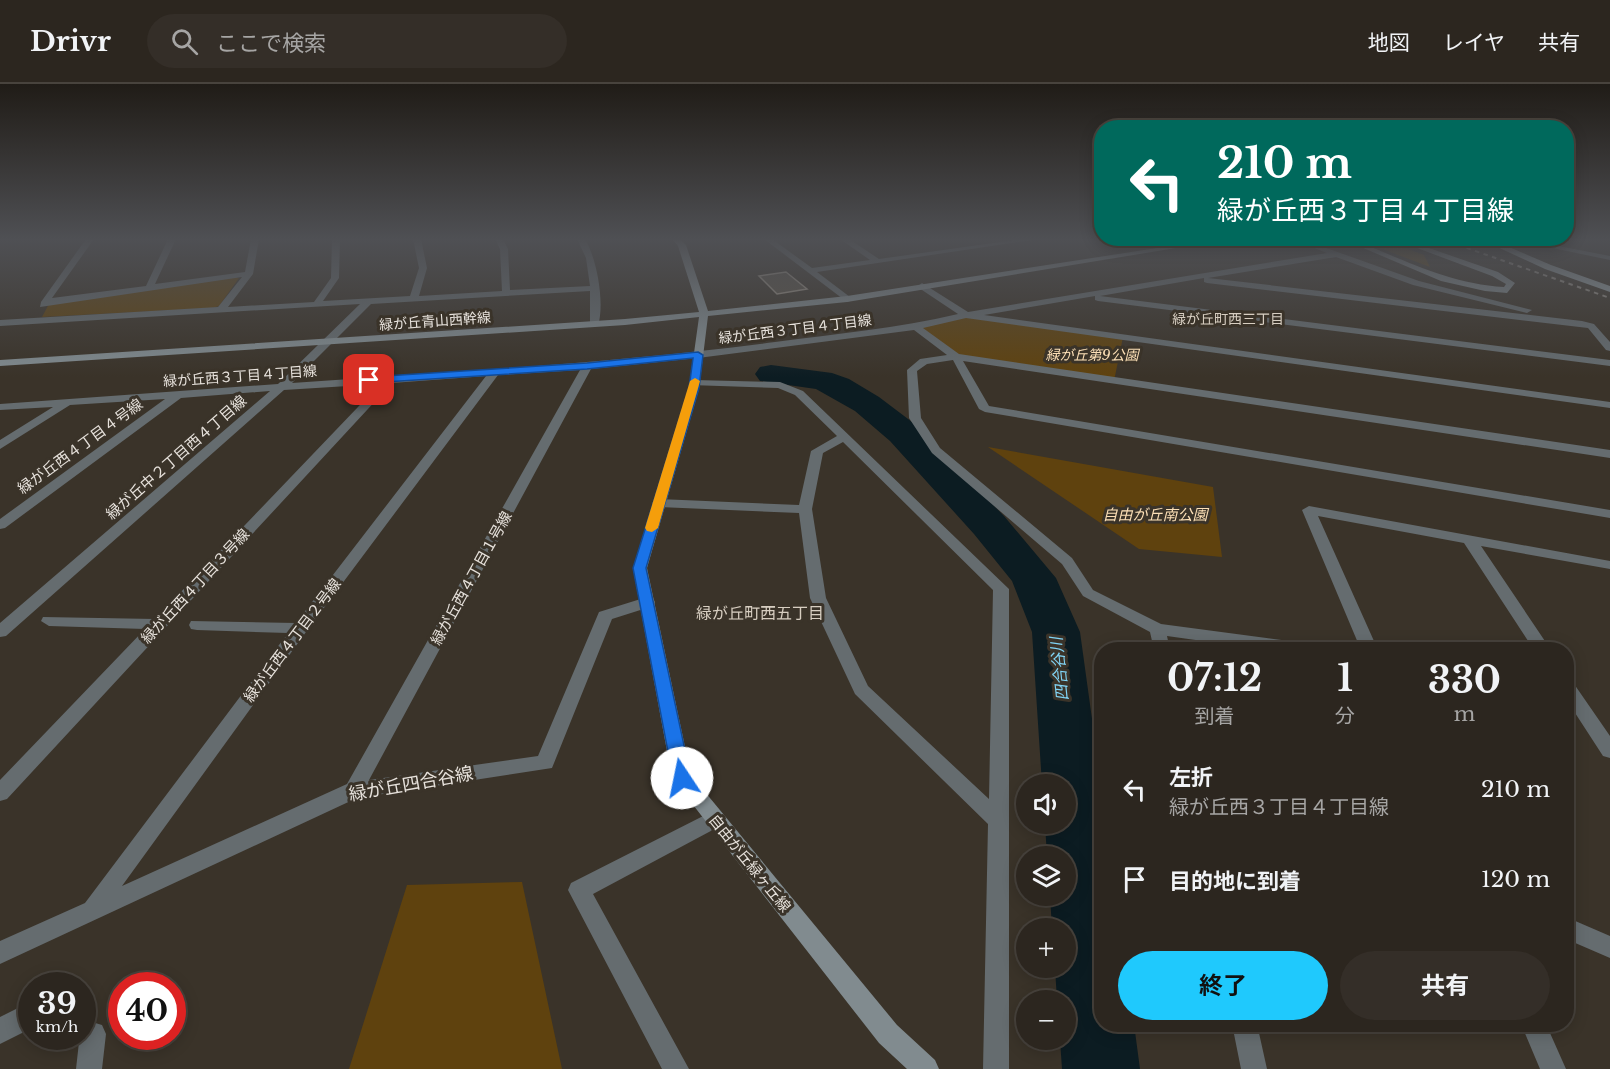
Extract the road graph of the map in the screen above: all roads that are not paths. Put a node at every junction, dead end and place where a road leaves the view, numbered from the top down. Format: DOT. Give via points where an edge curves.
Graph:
graph roads {
  1 [pos="57,285"];
  2 [pos="150,285"];
  3 [pos="171,285"];
  4 [pos="240,285"];
  5 [pos="330,285"];
  6 [pos="418,285"];
  7 [pos="506,285"];
  8 [pos="594,285"];
  9 [pos="695,285"];
  10 [pos="828,285"];
  11 [pos="928,285"];
  12 [pos="1147,285"];
  13 [pos="1248,285"];
  14 [pos="1424,285"];
  15 [pos="1459,285"];
  16 [pos="1510,285"];
  17 [pos="922,286"];
  18 [pos="149,288"];
  19 [pos="594,288"];
  20 [pos="506,293"];
  21 [pos="1080,296"];
  22 [pos="414,299"];
  23 [pos="846,299"];
  24 [pos="45,302"];
  25 [pos="368,302"];
  26 [pos="317,304"];
  27 [pos="221,310"];
  28 [pos="704,314"];
  29 [pos="966,315"];
  30 [pos="31,322"];
  31 [pos="0,323"];
  32 [pos="595,324"];
  33 [pos="1592,326"];
  34 [pos="916,327"];
  35 [pos="328,341"];
  36 [pos="1610,348"];
  37 [pos="698,355"];
  38 [pos="956,357"];
  39 [pos="0,363"];
  40 [pos="1610,363"];
  41 [pos="587,366"];
  42 [pos="495,372"];
  43 [pos="390,379"];
  44 [pos="694,383"];
  45 [pos="284,386"];
  46 [pos="179,394"];
  47 [pos="68,402"];
  48 [pos="1610,405"];
  49 [pos="0,407"];
  50 [pos="844,437"];
  51 [pos="0,445"];
  52 [pos="1610,454"];
  53 [pos="659,503"];
  54 [pos="805,509"];
  55 [pos="1610,514"];
  56 [pos="0,525"];
  57 [pos="1469,539"];
  58 [pos="1610,565"];
  59 [pos="647,602"];
  60 [pos="7,620"];
  61 [pos="49,621"];
  62 [pos="159,624"];
  63 [pos="197,625"];
  64 [pos="300,628"];
  65 [pos="1157,629"];
  66 [pos="0,632"];
  67 [pos="1160,642"];
  68 [pos="1253,642"];
  69 [pos="1367,642"];
  70 [pos="1538,642"];
  71 [pos="1574,697"];
  72 [pos="1610,751"];
  73 [pos="354,790"];
  74 [pos="0,793"];
  75 [pos="715,819"];
  76 [pos="999,822"];
  77 [pos="92,909"];
  78 [pos="1574,931"];
  79 [pos="1610,947"];
  80 [pos="0,953"];
  81 [pos="18,1021"];
  82 [pos="0,1031"];
  83 [pos="1246,1032"];
  84 [pos="1537,1032"];
  85 [pos="91,1050"];
  86 [pos="89,1069"];
  87 [pos="676,1069"];
  88 [pos="926,1069"];
  89 [pos="996,1069"];
  90 [pos="1254,1069"];
  91 [pos="1553,1069"];
  1 -- 24 [label="street"];
  2 -- 18 [label="street"];
  3 -- 18 [label="street"];
  4 -- 27 [label="street"];
  5 -- 26 [label="street"];
  6 -- 22 [label="street"];
  7 -- 20 [label="street"];
  8 -- 19 [label="street"];
  9 -- 28 [label="street, 自由が丘緑ヶ丘線"];
  10 -- 23 [label="street"];
  11 -- 17 [label="street, 緑が丘青山西幹線"];
  12 -- 21 [label="street, 緑が丘西３丁目４丁目線"];
  13 -- 33 [label="street"];
  14 -- 33 [label="street"];
  15 -- 16 [label="street" via="1482,290 1507,290"];
  17 -- 23 [label="street, 緑が丘青山西幹線"];
  17 -- 29 [label="street"];
  18 -- 24 [label="street"];
  19 -- 20 [label="street"];
  19 -- 32 [label="street"];
  20 -- 22 [label="street"];
  21 -- 29 [label="street, 緑が丘西３丁目４丁目線"];
  21 -- 40 [label="street"];
  22 -- 25 [label="street"];
  23 -- 28 [label="street, 緑が丘青山西幹線"];
  24 -- 30 [label="street"];
  25 -- 26 [label="street"];
  25 -- 35 [label="street, 緑が丘中２丁目西４丁目線"];
  26 -- 27 [label="street"];
  27 -- 30 [label="street"];
  28 -- 32 [label="street, 緑が丘青山西幹線"];
  28 -- 37 [label="street, 自由が丘緑ヶ丘線"];
  29 -- 34 [label="street, 緑が丘西３丁目４丁目線"];
  29 -- 48 [label="street"];
  30 -- 31 [label="street"];
  32 -- 35 [label="street, 緑が丘青山西幹線"];
  33 -- 36 [label="street"];
  34 -- 37 [label="street, 緑が丘西３丁目４丁目線"];
  34 -- 38 [label="street"];
  35 -- 39 [label="street, 緑が丘青山西幹線"];
  35 -- 45 [label="street, 緑が丘中２丁目西４丁目線"];
  37 -- 41 [label="street, 緑が丘西３丁目４丁目線"];
  37 -- 44 [label="street, 自由が丘緑ヶ丘線"];
  38 -- 52 [label="street"];
  38 -- 55 [label="street" via="985,409"];
  38 -- 65 [label="street" via="924,361 912,370 915,418 936,450 1067,561 1088,593"];
  41 -- 42 [label="street, 緑が丘西３丁目４丁目線"];
  41 -- 73 [label="street, 緑が丘西４丁目１号線"];
  42 -- 43 [label="street, 緑が丘西３丁目４丁目線"];
  42 -- 64 [label="street, 緑が丘西４丁目２号線"];
  43 -- 45 [label="street, 緑が丘西３丁目４丁目線"];
  43 -- 62 [label="street, 緑が丘西４丁目３号線"];
  44 -- 50 [label="street" via="780,384 799,393"];
  44 -- 53 [label="street, 自由が丘緑ヶ丘線"];
  45 -- 46 [label="street, 緑が丘西３丁目４丁目線"];
  45 -- 60 [label="street, 緑が丘中２丁目西４丁目線"];
  46 -- 47 [label="street, 緑が丘西３丁目４丁目線"];
  46 -- 56 [label="street, 緑が丘西４丁目４号線"];
  47 -- 49 [label="street, 緑が丘西３丁目４丁目線"];
  47 -- 51 [label="street"];
  50 -- 54 [label="street" via="817,452"];
  50 -- 76 [label="street" via="1001,589"];
  53 -- 54 [label="street"];
  53 -- 59 [label="street, 自由が丘緑ヶ丘線" via="640,568"];
  54 -- 76 [label="street" via="818,598 861,690"];
  57 -- 58 [label="street"];
  57 -- 69 [label="street" via="1309,510"];
  57 -- 70 [label="street"];
  59 -- 73 [label="street, 緑が丘四合谷線" via="605,616 545,764"];
  59 -- 75 [label="street, 自由が丘緑ヶ丘線" via="682,778"];
  60 -- 66 [label="street, 緑が丘中２丁目西４丁目線"];
  61 -- 62 [label="street"];
  62 -- 74 [label="street, 緑が丘西４丁目３号線"];
  63 -- 64 [label="street"];
  64 -- 77 [label="street, 緑が丘西４丁目２号線"];
  65 -- 67 [label="street"];
  65 -- 68 [label="street"];
  71 -- 72 [label="street"];
  73 -- 77 [label="street, 緑が丘四合谷線"];
  75 -- 87 [label="street" via="579,890"];
  75 -- 88 [label="street, 自由が丘緑ヶ丘線" via="888,1034"];
  76 -- 89 [label="street"];
  77 -- 80 [label="street, 緑が丘四合谷線"];
  78 -- 79 [label="street"];
  81 -- 82 [label="street"];
  83 -- 90 [label="street"];
  84 -- 91 [label="street"];
  85 -- 86 [label="street"];
}
